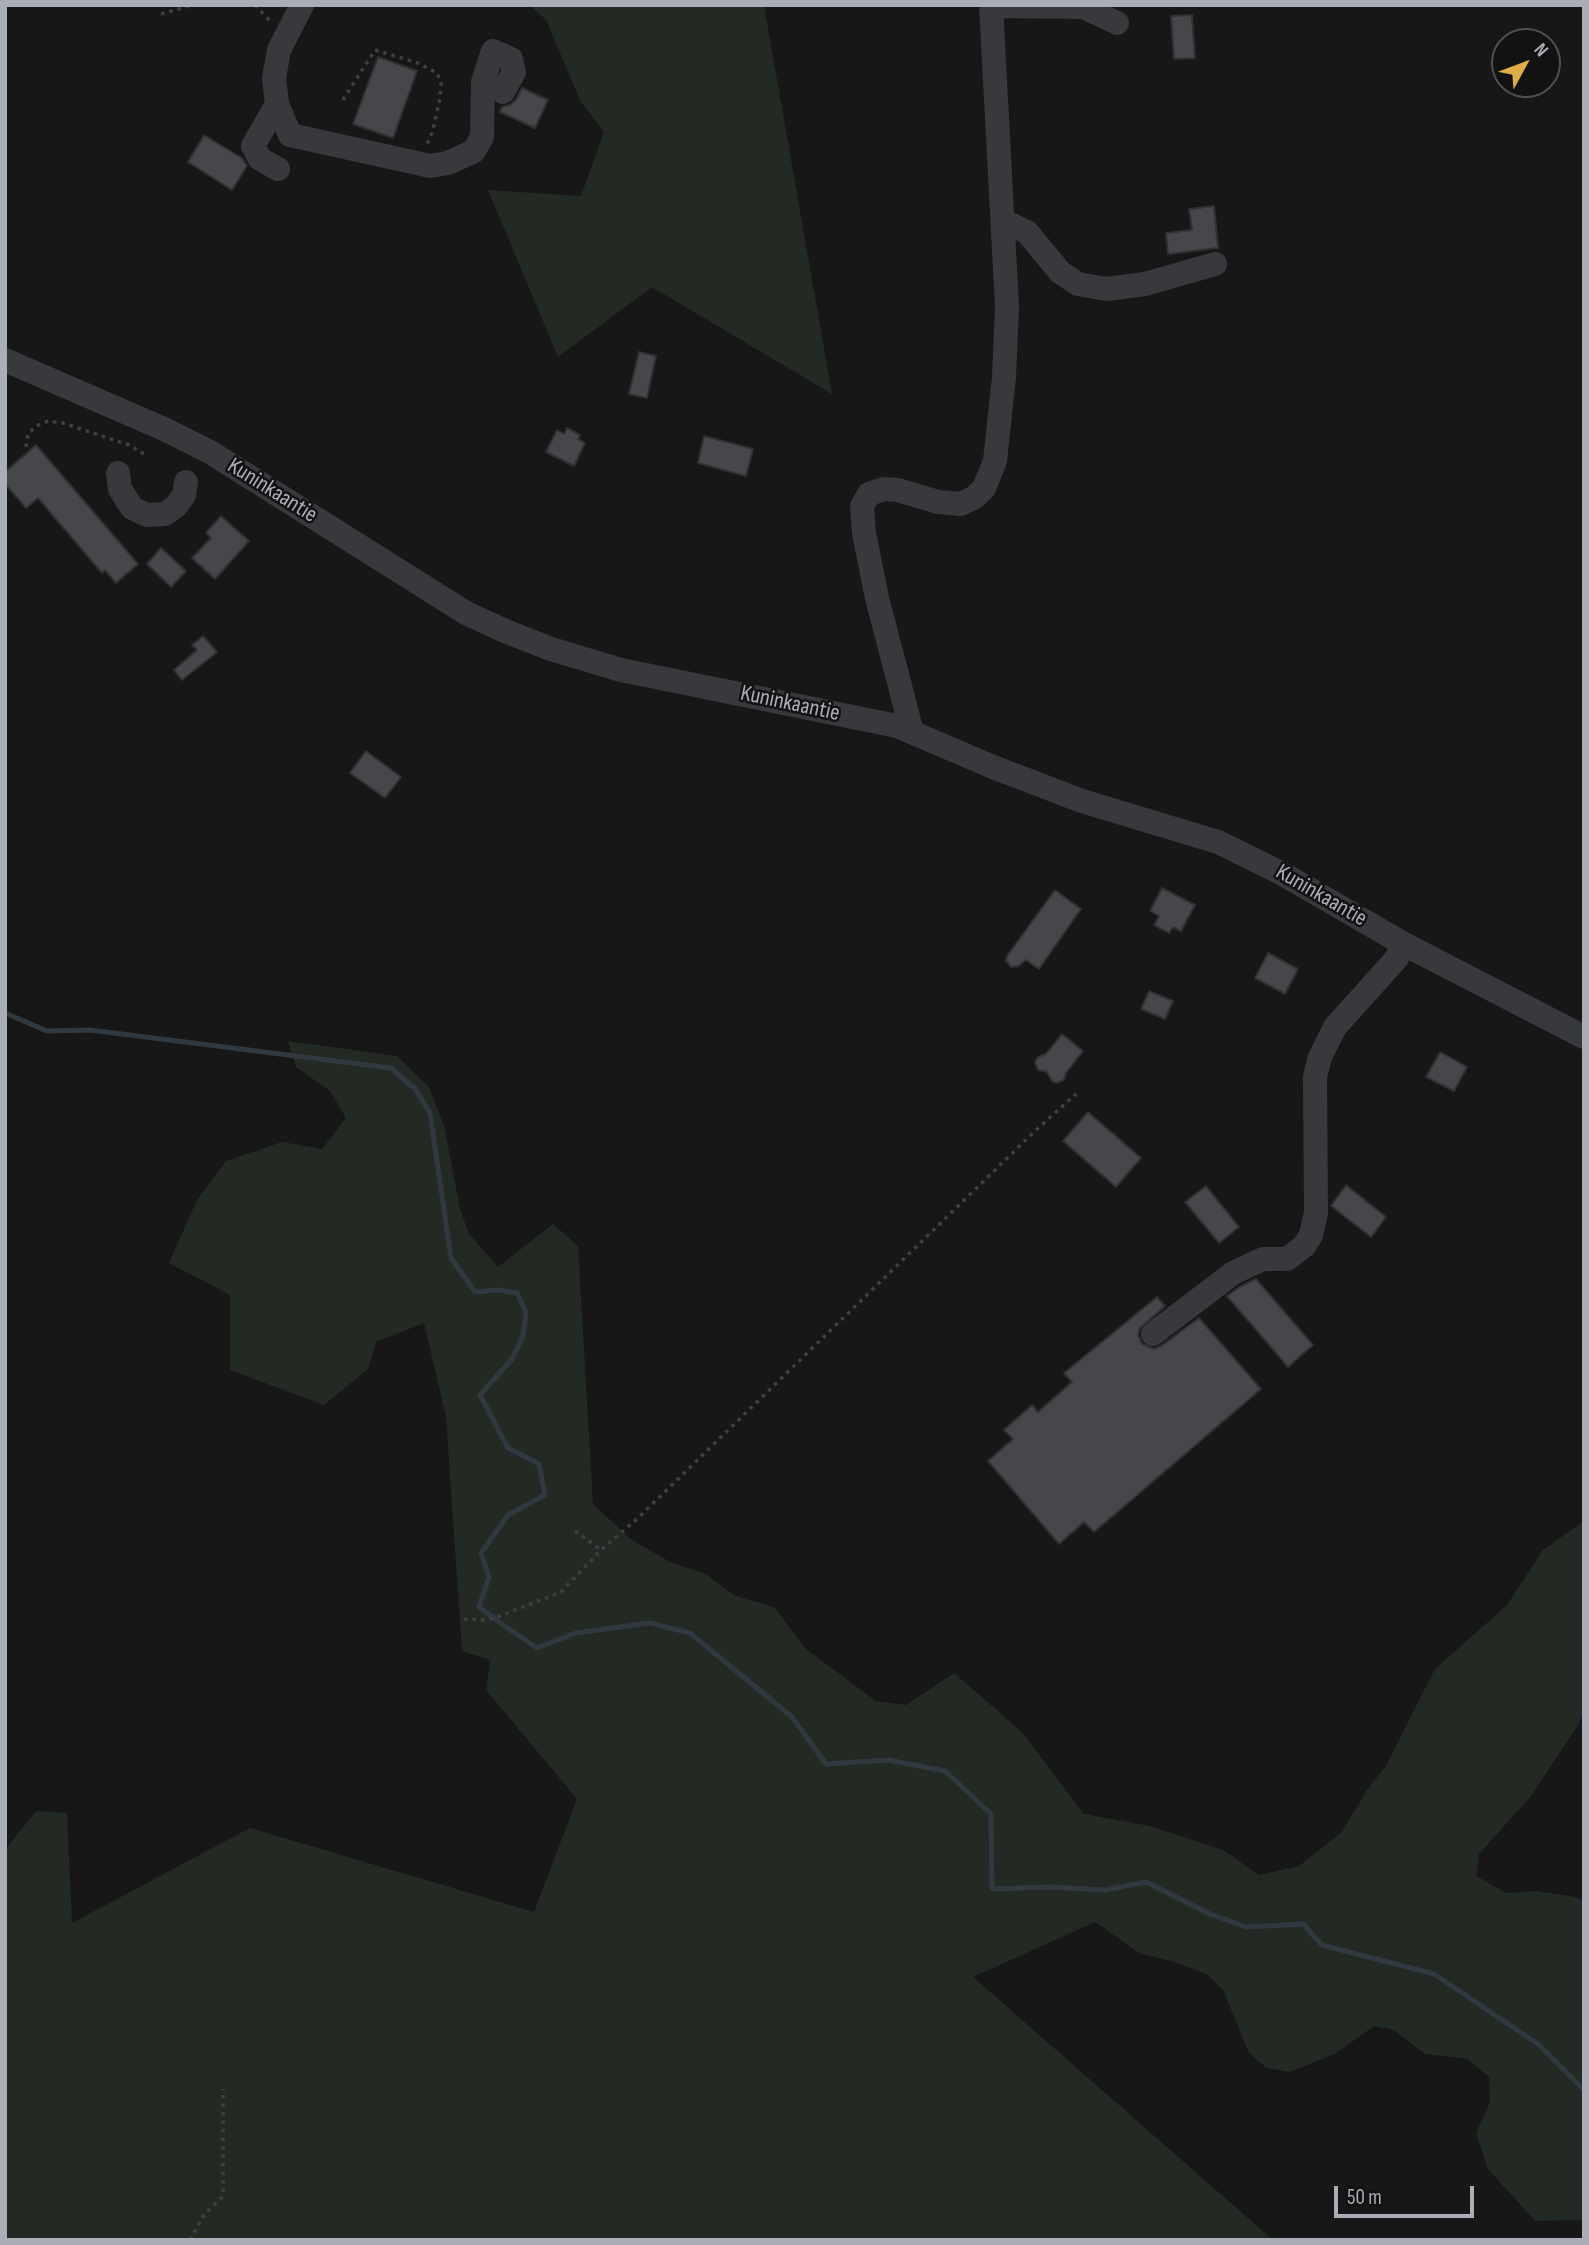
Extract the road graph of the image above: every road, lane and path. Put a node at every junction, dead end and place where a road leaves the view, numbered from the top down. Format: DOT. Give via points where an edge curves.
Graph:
graph roads {
  1 [pos="193,5"];
  2 [pos="302,5"];
  3 [pos="991,6"];
  4 [pos="161,14"];
  5 [pos="1117,23"];
  6 [pos="503,92"];
  7 [pos="343,100"];
  8 [pos="277,104"];
  9 [pos="417,163"];
  10 [pos="278,169"];
  11 [pos="1003,221"];
  12 [pos="1215,264"];
  13 [pos="5,359"];
  14 [pos="26,447"];
  15 [pos="144,454"];
  16 [pos="118,473"];
  17 [pos="186,482"];
  18 [pos="912,732"];
  19 [pos="1402,943"];
  20 [pos="1584,1037"];
  21 [pos="1076,1094"];
  22 [pos="1153,1334"];
  23 [pos="575,1531"];
  24 [pos="601,1550"];
  25 [pos="464,1619"];
  26 [pos="223,2089"];
  27 [pos="190,2240"];
  1 -- 4 [label="path"];
  2 -- 8 [label="street" via="279,50 274,78"];
  3 -- 5 [label="street" via="1083,7"];
  3 -- 11 [label="street"];
  6 -- 9 [label="street" via="514,72 511,59 493,51 483,82 482,137 474,151 448,163"];
  7 -- 9 [label="path" via="375,50 437,74 440,99 432,133"];
  8 -- 9 [label="street" via="290,135"];
  8 -- 10 [label="street" via="253,146 260,159"];
  11 -- 12 [label="street" via="1027,232 1060,272 1078,284 1107,289 1145,284"];
  11 -- 18 [label="street" via="1004,377 990,478 975,497 961,504 884,489 869,494 862,506 877,598"];
  13 -- 18 [label="street, Kuninkaantie" via="199,446 466,613 505,631 621,670"];
  14 -- 15 [label="path" via="29,434 48,421 129,445"];
  16 -- 17 [label="street" via="120,489 132,508 147,515 176,506"];
  18 -- 19 [label="street, Kuninkaantie" via="1082,801 1218,842"];
  19 -- 20 [label="street, Kuninkaantie"];
  19 -- 22 [label="street" via="1397,958 1335,1027 1320,1057 1315,1077 1316,1213 1304,1246 1287,1259 1263,1259 1233,1273"];
  21 -- 24 [label="path"];
  23 -- 24 [label="path"];
  24 -- 25 [label="path" via="561,1591 488,1620"];
  26 -- 27 [label="path" via="223,2196 203,2216"];
}
